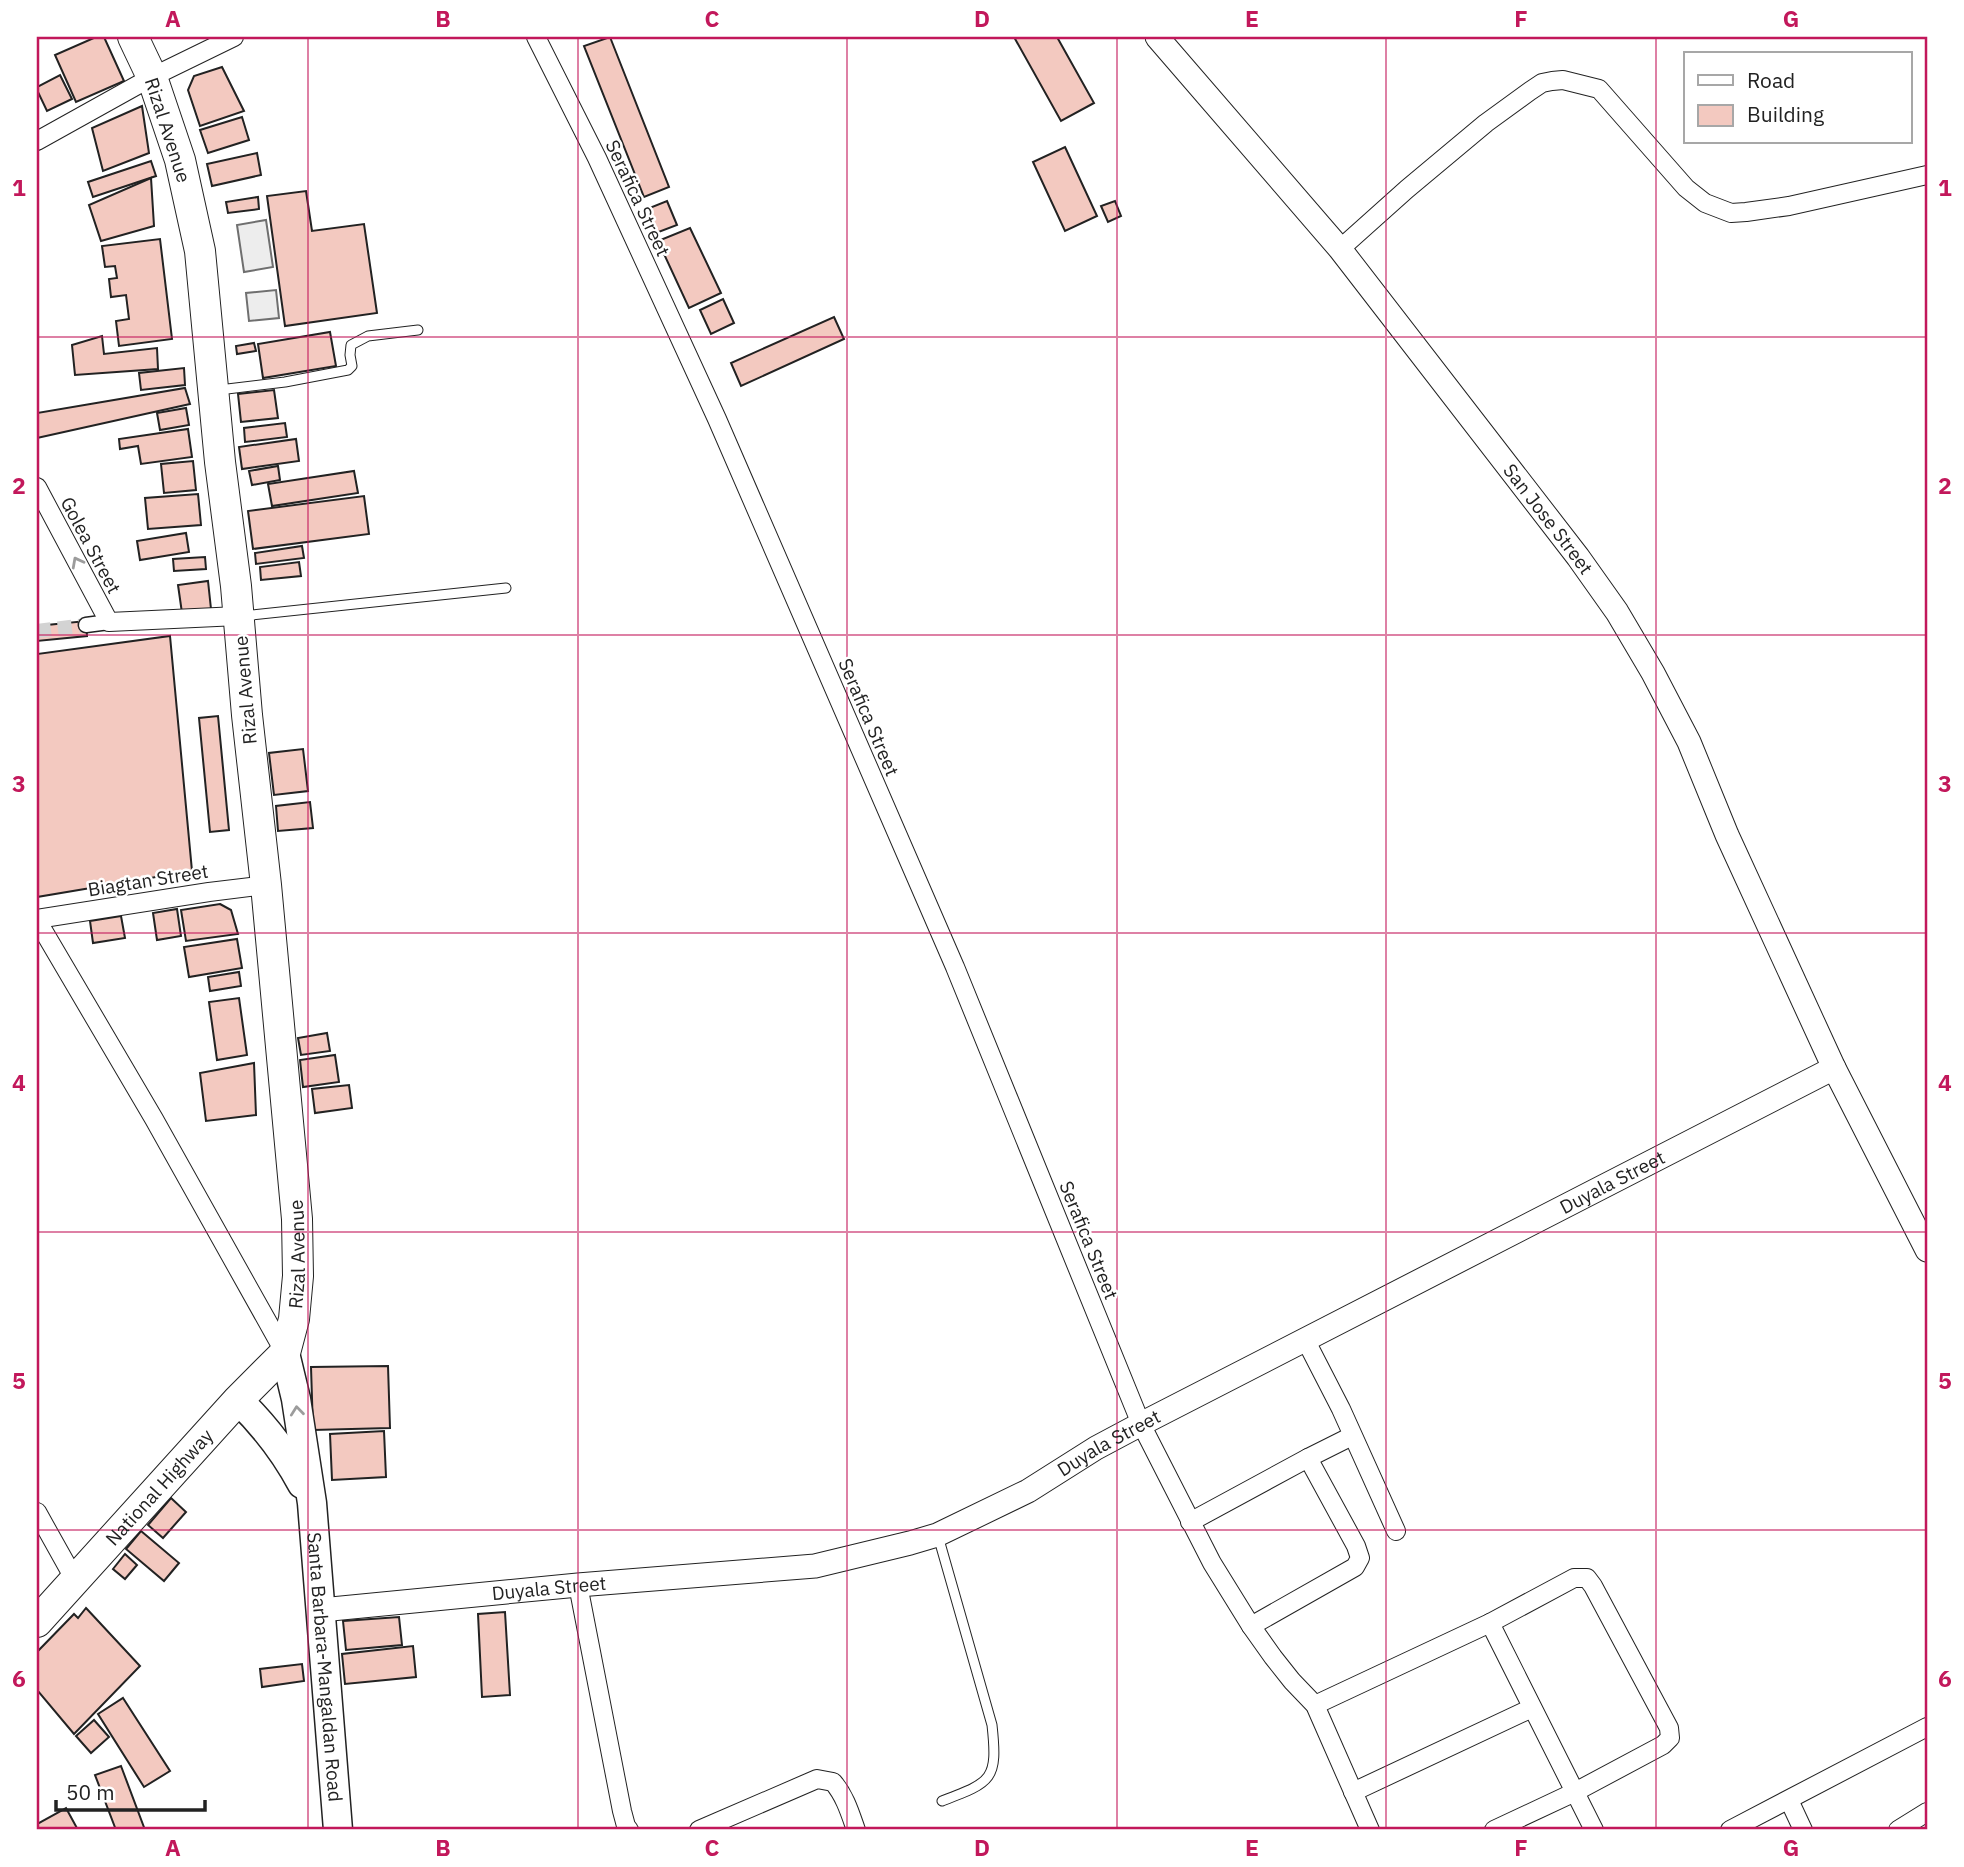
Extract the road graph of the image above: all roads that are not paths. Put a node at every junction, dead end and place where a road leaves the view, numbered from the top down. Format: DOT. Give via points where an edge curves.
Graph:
graph roads {
  1 [pos="132,37"];
  2 [pos="234,37"];
  3 [pos="536,37"];
  4 [pos="1157,37"];
  5 [pos="152,77"];
  6 [pos="37,141"];
  7 [pos="1927,175"];
  8 [pos="1340,249"];
  9 [pos="418,330"];
  10 [pos="214,390"];
  11 [pos="37,487"];
  12 [pos="506,589"];
  13 [pos="239,616"];
  14 [pos="109,622"];
  15 [pos="86,625"];
  16 [pos="266,885"];
  17 [pos="37,920"];
  18 [pos="1834,1068"];
  19 [pos="1927,1250"];
  20 [pos="1306,1339"];
  21 [pos="285,1353"];
  22 [pos="237,1401"];
  23 [pos="1141,1424"];
  24 [pos="1352,1436"];
  25 [pos="1308,1458"];
  26 [pos="312,1503"];
  27 [pos="37,1512"];
  28 [pos="1190,1522"];
  29 [pos="1396,1531"];
  30 [pos="937,1535"];
  31 [pos="75,1580"];
  32 [pos="578,1585"];
  33 [pos="321,1610"];
  34 [pos="37,1622"];
  35 [pos="1490,1623"];
  36 [pos="1251,1626"];
  37 [pos="1315,1705"];
  38 [pos="1532,1708"];
  39 [pos="1927,1727"];
  40 [pos="1353,1792"];
  41 [pos="1575,1792"];
  42 [pos="1789,1800"];
  43 [pos="942,1801"];
  44 [pos="1927,1812"];
  45 [pos="707,1829"];
  46 [pos="338,1830"];
  47 [pos="629,1830"];
  48 [pos="856,1830"];
  49 [pos="1370,1830"];
  50 [pos="1494,1830"];
  51 [pos="1594,1830"];
  52 [pos="1730,1830"];
  53 [pos="1803,1830"];
  54 [pos="1898,1830"];
  1 -- 5 [label="highway, Rizal Avenue"];
  2 -- 5 [label="street"];
  3 -- 23 [label="street, Serafica Street" via="717,419 955,967"];
  4 -- 8 [label="street, San Jose Street"];
  5 -- 6 [label="street"];
  5 -- 10 [label="highway, Rizal Avenue" via="180,160 194,221"];
  7 -- 8 [label="street" via="1789,206 1731,212 1705,203 1686,188 1599,89 1552,81 1542,83 1486,123"];
  8 -- 18 [label="street, San Jose Street" via="1617,612 1689,742"];
  9 -- 10 [label="lane" via="368,335 351,345 348,370"];
  10 -- 13 [label="highway, Rizal Avenue"];
  14 -- 11 [label="street, Golea Street, one-way"];
  12 -- 13 [label="lane"];
  13 -- 14 [label="street"];
  13 -- 16 [label="highway, Rizal Avenue"];
  14 -- 15 [label="street"];
  16 -- 17 [label="street, Biagtan Street"];
  16 -- 21 [label="highway, Rizal Avenue" via="297,1219 297,1287"];
  17 -- 21 [label="street"];
  18 -- 19 [label="street, San Jose Street"];
  18 -- 20 [label="street, Duyala Street"];
  20 -- 23 [label="street, Duyala Street"];
  20 -- 24 [label="street"];
  21 -- 22 [label="highway, National Highway"];
  26 -- 21 [label="main road, Santa Barbara-Mangaldan Road, one-way"];
  22 -- 26 [label="main road, Santa Barbara-Mangaldan Road" via="288,1458"];
  22 -- 31 [label="highway, National Highway"];
  23 -- 28 [label="street, Serafica Street"];
  23 -- 30 [label="street, Duyala Street" via="1028,1491"];
  24 -- 25 [label="street"];
  24 -- 29 [label="street"];
  25 -- 28 [label="street"];
  25 -- 36 [label="street" via="1360,1558 1355,1567"];
  26 -- 33 [label="main road, Santa Barbara-Mangaldan Road"];
  27 -- 31 [label="street"];
  28 -- 36 [label="street, Serafica Street"];
  30 -- 32 [label="street, Duyala Street" via="815,1566"];
  30 -- 43 [label="lane" via="992,1725 994,1750 987,1779"];
  31 -- 34 [label="highway, National Highway"];
  32 -- 33 [label="street, Duyala Street"];
  32 -- 47 [label="street"];
  33 -- 46 [label="main road, Santa Barbara-Mangaldan Road"];
  35 -- 37 [label="street"];
  35 -- 38 [label="street"];
  35 -- 41 [label="street" via="1574,1578 1587,1578 1669,1728 1667,1742"];
  36 -- 37 [label="street, Serafica Street"];
  37 -- 40 [label="street, Serafica Street"];
  38 -- 40 [label="street"];
  38 -- 41 [label="street"];
  39 -- 42 [label="street"];
  40 -- 49 [label="street, Serafica Street"];
  41 -- 50 [label="street"];
  41 -- 51 [label="street"];
  42 -- 52 [label="street"];
  42 -- 53 [label="street"];
  44 -- 54 [label="street"];
  45 -- 48 [label="street" via="825,1779 843,1796"];
}
